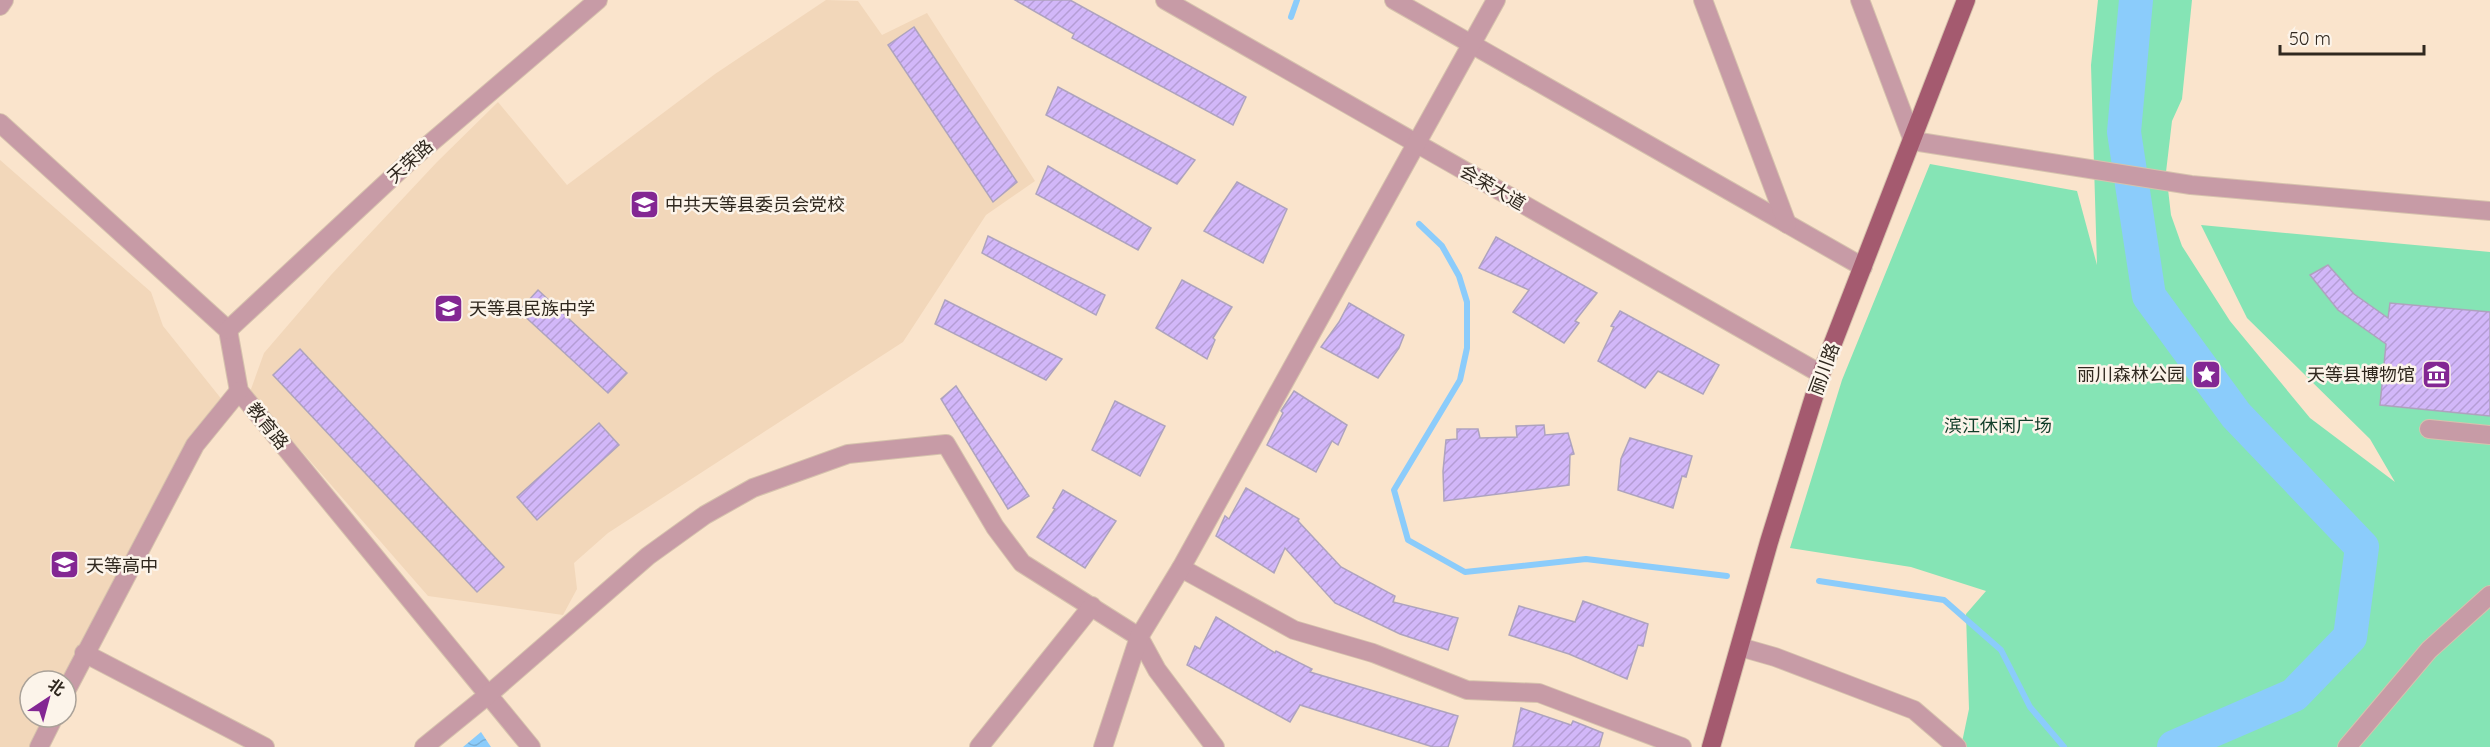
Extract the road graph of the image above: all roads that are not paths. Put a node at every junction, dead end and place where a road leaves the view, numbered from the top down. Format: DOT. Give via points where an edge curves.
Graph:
graph roads {
  1 [pos="4,0"];
  2 [pos="598,0"];
  3 [pos="1165,0"];
  4 [pos="1394,0"];
  5 [pos="1496,0"];
  6 [pos="1703,0"];
  7 [pos="1860,0"];
  8 [pos="1966,0"];
  9 [pos="0,6"];
  10 [pos="1472,44"];
  11 [pos="0,123"];
  12 [pos="1913,141"];
  13 [pos="1416,143"];
  14 [pos="2490,211"];
  15 [pos="1787,224"];
  16 [pos="1863,267"];
  17 [pos="228,330"];
  18 [pos="1821,374"];
  19 [pos="239,391"];
  20 [pos="2429,429"];
  21 [pos="2490,435"];
  22 [pos="1181,568"];
  23 [pos="2490,595"];
  24 [pos="1092,606"];
  25 [pos="1139,637"];
  26 [pos="1740,647"];
  27 [pos="84,653"];
  28 [pos="76,669"];
  29 [pos="488,695"];
  30 [pos="48,729"];
  31 [pos="39,747"];
  32 [pos="264,747"];
  33 [pos="424,747"];
  34 [pos="531,747"];
  35 [pos="979,747"];
  36 [pos="1103,747"];
  37 [pos="1215,747"];
  38 [pos="1682,747"];
  39 [pos="1711,747"];
  40 [pos="1957,747"];
  41 [pos="2347,747"];
  1 -- 9 [label="street"];
  2 -- 17 [label="street, 天荣路" via="413,158"];
  3 -- 13 [label="street, 会荣大道"];
  4 -- 10 [label="street"];
  5 -- 10 [label="street"];
  6 -- 15 [label="street"];
  7 -- 12 [label="street"];
  8 -- 12 [label="main road, 丽川路"];
  10 -- 13 [label="street"];
  10 -- 15 [label="street"];
  11 -- 17 [label="street"];
  12 -- 14 [label="street" via="2191,185"];
  12 -- 16 [label="main road, 丽川路"];
  13 -- 18 [label="street, 会荣大道"];
  13 -- 22 [label="street"];
  15 -- 16 [label="street"];
  16 -- 18 [label="main road, 丽川路"];
  17 -- 19 [label="street, 教育路"];
  18 -- 26 [label="main road, 丽川路"];
  19 -- 27 [label="street" via="195,445"];
  19 -- 29 [label="street, 教育路"];
  20 -- 21 [label="street"];
  22 -- 25 [label="street"];
  22 -- 38 [label="street" via="1294,630 1373,653 1467,690 1539,693"];
  23 -- 41 [label="street" via="2429,650"];
  24 -- 25 [label="street"];
  24 -- 29 [label="street" via="1022,562 994,527 946,444 848,454 753,488 705,515 648,556"];
  24 -- 35 [label="street"];
  25 -- 36 [label="street"];
  25 -- 37 [label="street" via="1157,670"];
  26 -- 39 [label="main road, 丽川路"];
  26 -- 40 [label="street" via="1914,710"];
  27 -- 28 [label="street"];
  27 -- 32 [label="street"];
  29 -- 33 [label="street"];
  29 -- 34 [label="street, 教育路"];
  30 -- 31 [label="street"];
}
